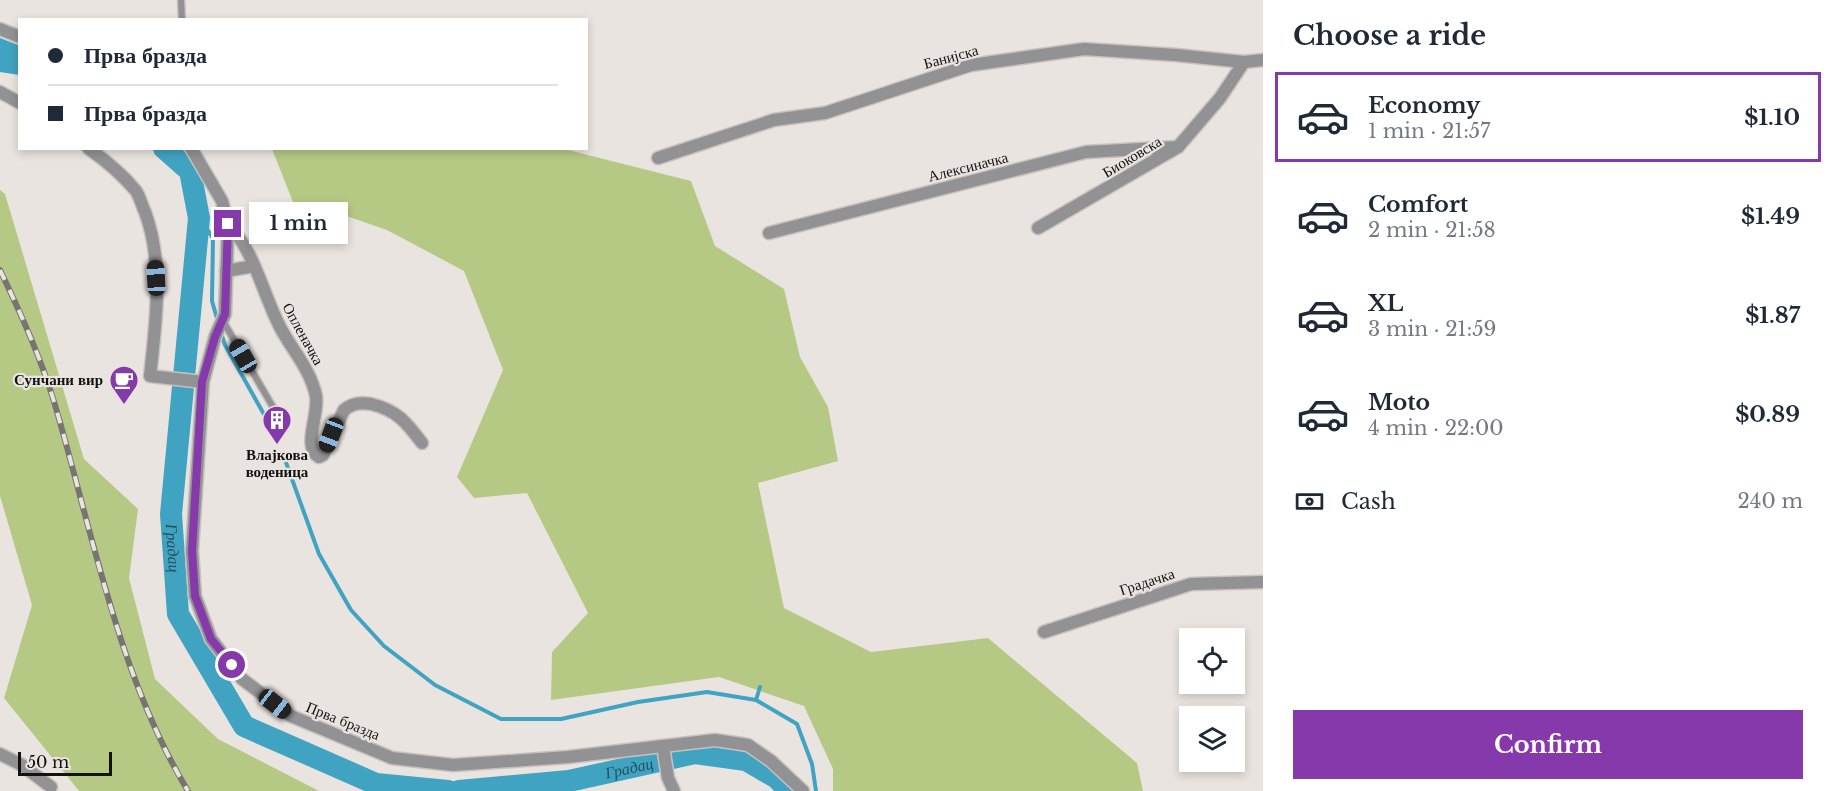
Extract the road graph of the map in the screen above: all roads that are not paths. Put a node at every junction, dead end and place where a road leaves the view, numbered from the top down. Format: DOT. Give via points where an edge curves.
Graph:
graph roads {
  1 [pos="180,0"];
  2 [pos="182,18"];
  3 [pos="0,29"];
  4 [pos="18,36"];
  5 [pos="1263,60"];
  6 [pos="1244,62"];
  7 [pos="0,92"];
  8 [pos="18,102"];
  9 [pos="1178,147"];
  10 [pos="91,150"];
  11 [pos="192,150"];
  12 [pos="658,158"];
  13 [pos="228,224"];
  14 [pos="1038,228"];
  15 [pos="769,233"];
  16 [pos="254,266"];
  17 [pos="226,271"];
  18 [pos="223,320"];
  19 [pos="198,382"];
  20 [pos="284,426"];
  21 [pos="423,443"];
  22 [pos="1263,582"];
  23 [pos="1044,632"];
  24 [pos="663,746"];
  25 [pos="0,754"];
  26 [pos="51,787"];
  27 [pos="674,791"];
  28 [pos="802,791"];
  1 -- 2 [label="lane"];
  3 -- 4 [label="street"];
  5 -- 6 [label="street, Банијска"];
  6 -- 9 [label="street, Биоковска" via="1220,98"];
  6 -- 12 [label="street, Банијска" via="1084,49 971,65 825,113 774,120"];
  7 -- 8 [label="street"];
  9 -- 14 [label="street, Биоковска"];
  9 -- 15 [label="street, Алексиначка" via="1086,152"];
  10 -- 19 [label="street" via="137,192 152,231 157,292 150,376"];
  11 -- 13 [label="street, Прва бразда" via="222,201"];
  13 -- 16 [label="street, Опленачка" via="249,252"];
  13 -- 17 [label="street, Прва бразда"];
  16 -- 17 [label="street"];
  16 -- 21 [label="street, Опленачка" via="280,326 314,386 318,407 310,441 312,452 323,455 344,410 363,403 392,410"];
  17 -- 18 [label="street, Прва бразда"];
  18 -- 19 [label="street, Прва бразда"];
  18 -- 20 [label="lane"];
  19 -- 24 [label="street, Прва бразда" via="200,449 192,551 195,596 211,639 242,679 291,716 392,758 453,765"];
  22 -- 23 [label="street, Градачка" via="1191,584"];
  24 -- 27 [label="street"];
  24 -- 28 [label="street, Прва бразда" via="715,740 748,745"];
  25 -- 26 [label="street"];
}
